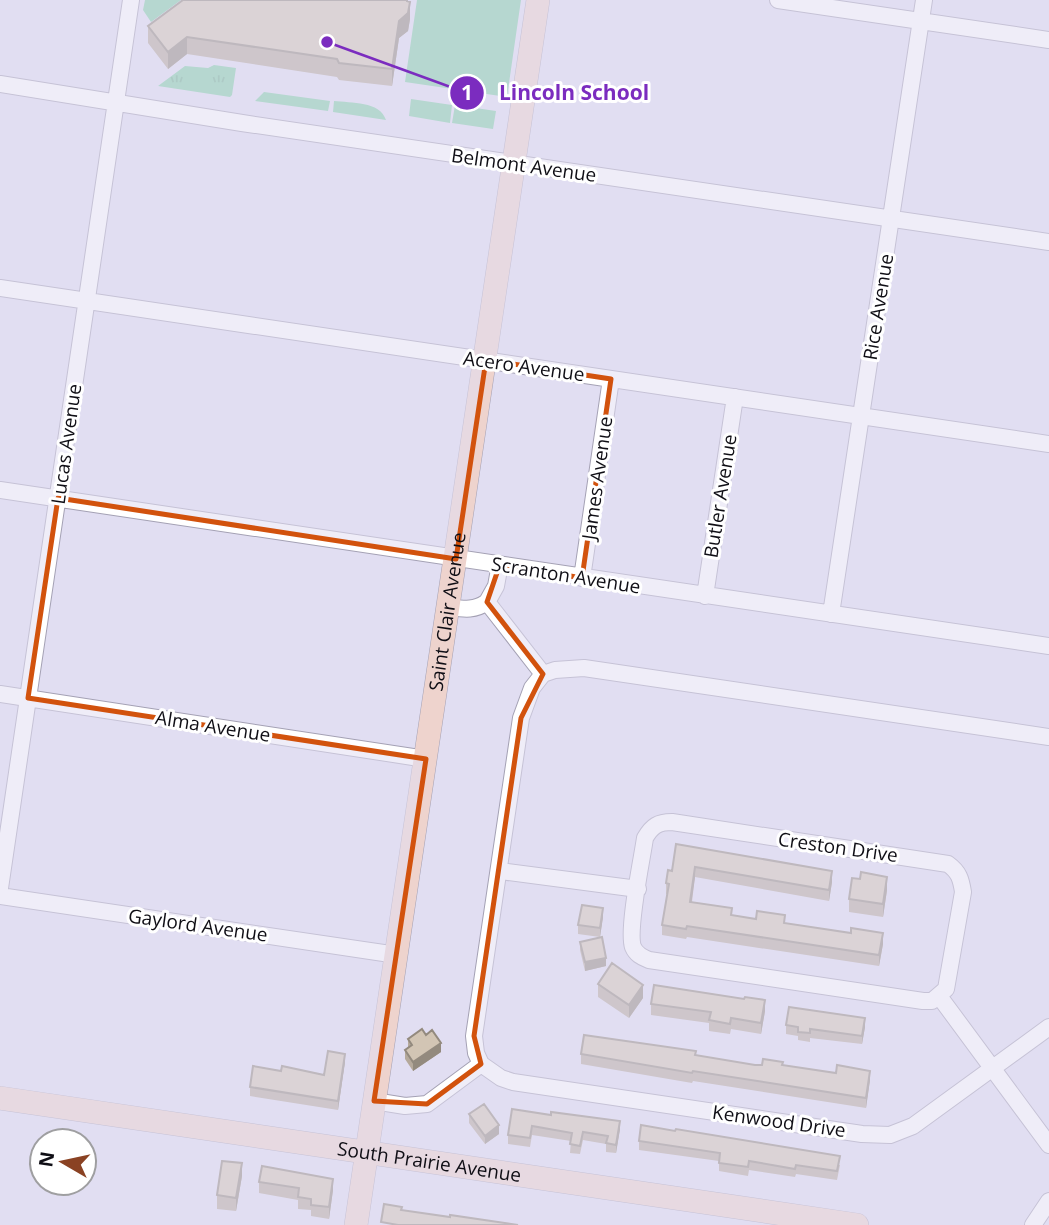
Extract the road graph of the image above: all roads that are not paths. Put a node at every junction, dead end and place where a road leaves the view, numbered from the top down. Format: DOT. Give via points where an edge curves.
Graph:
graph roads {
  1 [pos="131,0"];
  2 [pos="538,0"];
  3 [pos="778,0"];
  4 [pos="924,0"];
  5 [pos="920,22"];
  6 [pos="1049,40"];
  7 [pos="0,84"];
  8 [pos="116,102"];
  9 [pos="515,163"];
  10 [pos="892,218"];
  11 [pos="1049,242"];
  12 [pos="0,288"];
  13 [pos="87,300"];
  14 [pos="485,360"];
  15 [pos="611,379"];
  16 [pos="735,397"];
  17 [pos="862,416"];
  18 [pos="1049,444"];
  19 [pos="0,490"];
  20 [pos="58,498"];
  21 [pos="456,559"];
  22 [pos="500,564"];
  23 [pos="582,578"];
  24 [pos="705,596"];
  25 [pos="487,602"];
  26 [pos="448,607"];
  27 [pos="831,614"];
  28 [pos="1049,646"];
  29 [pos="543,674"];
  30 [pos="0,694"];
  31 [pos="28,698"];
  32 [pos="1049,737"];
  33 [pos="426,759"];
  34 [pos="500,871"];
  35 [pos="0,888"];
  36 [pos="638,889"];
  37 [pos="0,896"];
  38 [pos="397,955"];
  39 [pos="939,996"];
  40 [pos="1049,1027"];
  41 [pos="481,1064"];
  42 [pos="992,1069"];
  43 [pos="0,1098"];
  44 [pos="374,1101"];
  45 [pos="1049,1145"];
  46 [pos="367,1152"];
  47 [pos="1049,1201"];
  48 [pos="742,1216"];
  49 [pos="356,1225"];
  50 [pos="857,1225"];
  51 [pos="1033,1225"];
  1 -- 8 [label="street, Lucas Avenue"];
  2 -- 9 [label="street, Saint Clair Avenue"];
  3 -- 5 [label="street"];
  4 -- 5 [label="street, Rice Avenue"];
  5 -- 6 [label="street"];
  5 -- 10 [label="street, Rice Avenue"];
  7 -- 8 [label="street, Belmont Avenue"];
  8 -- 9 [label="street, Belmont Avenue"];
  8 -- 13 [label="street, Lucas Avenue"];
  9 -- 10 [label="street, Belmont Avenue"];
  9 -- 14 [label="street, Saint Clair Avenue"];
  10 -- 11 [label="street, Belmont Avenue"];
  10 -- 17 [label="street, Rice Avenue"];
  12 -- 13 [label="street, Acero Avenue"];
  13 -- 14 [label="street, Acero Avenue"];
  13 -- 20 [label="street, Lucas Avenue"];
  14 -- 15 [label="street, Acero Avenue"];
  14 -- 21 [label="street, Saint Clair Avenue"];
  15 -- 16 [label="street, Acero Avenue"];
  15 -- 23 [label="street, James Avenue"];
  16 -- 17 [label="street, Acero Avenue"];
  16 -- 24 [label="street, Butler Avenue"];
  17 -- 18 [label="street, Acero Avenue"];
  17 -- 27 [label="street, Rice Avenue"];
  19 -- 20 [label="street, Scranton Avenue"];
  20 -- 21 [label="street, Scranton Avenue"];
  20 -- 31 [label="street, Lucas Avenue"];
  21 -- 22 [label="street, Scranton Avenue"];
  21 -- 26 [label="street, Saint Clair Avenue"];
  22 -- 23 [label="street, Scranton Avenue"];
  22 -- 25 [label="street"];
  23 -- 24 [label="street, Scranton Avenue"];
  24 -- 27 [label="street, Scranton Avenue"];
  25 -- 26 [label="street" via="470,610"];
  25 -- 29 [label="street"];
  26 -- 33 [label="street, Saint Clair Avenue"];
  27 -- 28 [label="street, Scranton Avenue"];
  29 -- 32 [label="street" via="584,668"];
  29 -- 34 [label="street" via="532,688 521,718"];
  30 -- 31 [label="street, Alma Avenue"];
  31 -- 33 [label="street, Alma Avenue"];
  31 -- 35 [label="street, Lucas Avenue"];
  33 -- 38 [label="street, Saint Clair Avenue"];
  34 -- 36 [label="street"];
  34 -- 41 [label="street" via="474,1036"];
  36 -- 39 [label="street, Creston Drive" via="631,934 640,957 923,1001"];
  36 -- 39 [label="street, Creston Drive" via="645,838 650,829 665,822 948,864 957,871 962,892 949,978"];
  37 -- 38 [label="street, Gaylord Avenue"];
  38 -- 44 [label="street, Saint Clair Avenue"];
  39 -- 42 [label="street"];
  40 -- 42 [label="street, Kenwood Drive"];
  41 -- 42 [label="street, Kenwood Drive" via="513,1082 876,1135 913,1126"];
  41 -- 44 [label="street" via="427,1104"];
  42 -- 45 [label="street"];
  43 -- 46 [label="street, South Prairie Avenue"];
  44 -- 46 [label="street, Saint Clair Avenue"];
  46 -- 48 [label="street, South Prairie Avenue"];
  46 -- 49 [label="street, Saint Clair Avenue"];
  47 -- 51 [label="street"];
  48 -- 50 [label="street, South Prairie Avenue"];
}
